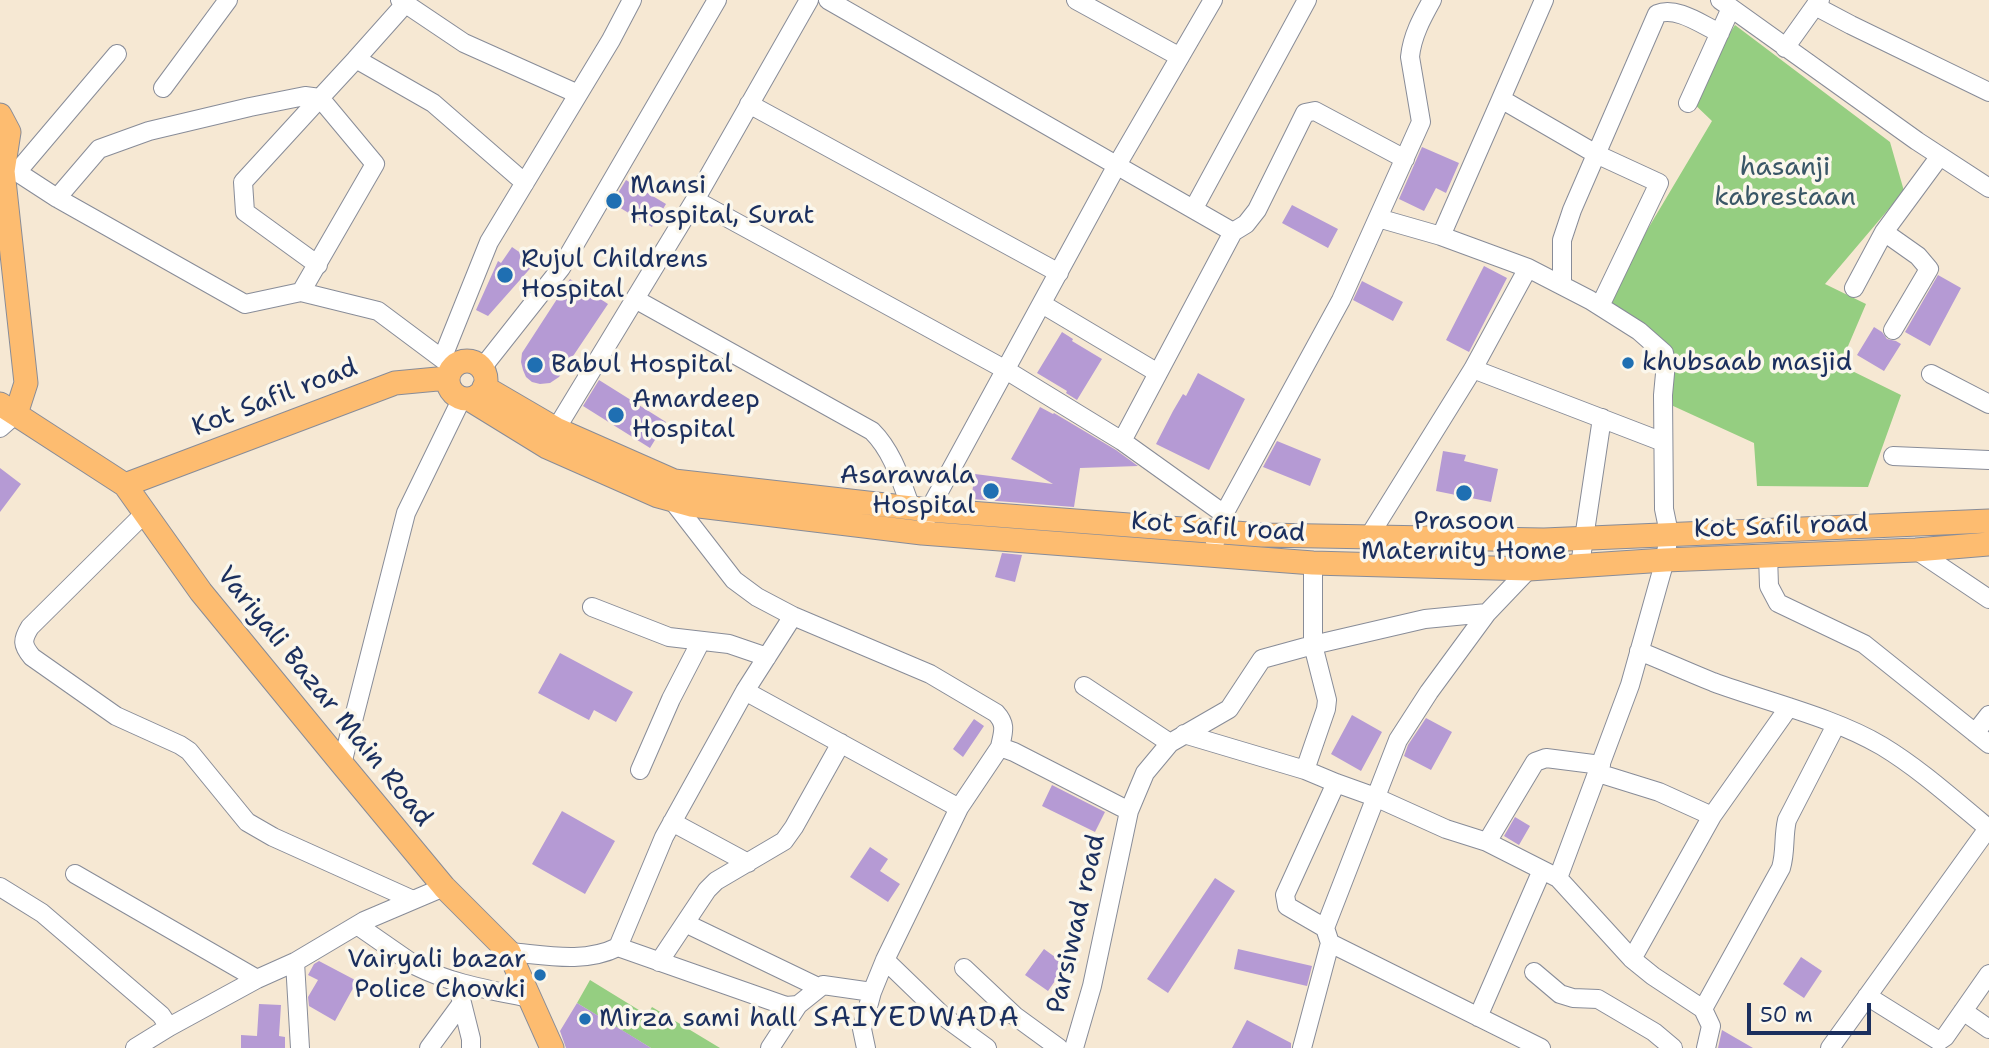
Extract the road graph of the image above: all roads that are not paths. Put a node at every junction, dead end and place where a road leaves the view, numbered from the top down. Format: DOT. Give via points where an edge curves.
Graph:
graph roads {
  1 [pos="228,0"];
  2 [pos="632,0"];
  3 [pos="717,0"];
  4 [pos="809,0"];
  5 [pos="828,0"];
  6 [pos="1076,0"];
  7 [pos="1213,0"];
  8 [pos="1307,0"];
  9 [pos="1432,0"];
  10 [pos="1544,0"];
  11 [pos="402,2"];
  12 [pos="1818,3"];
  13 [pos="1725,4"];
  14 [pos="1720,33"];
  15 [pos="1785,48"];
  16 [pos="117,54"];
  17 [pos="1180,57"];
  18 [pos="356,59"];
  19 [pos="163,88"];
  20 [pos="1989,92"];
  21 [pos="578,94"];
  22 [pos="320,98"];
  23 [pos="1501,99"];
  24 [pos="1688,103"];
  25 [pos="749,104"];
  26 [pos="0,115"];
  27 [pos="1596,154"];
  28 [pos="1940,156"];
  29 [pos="1405,159"];
  30 [pos="1117,164"];
  31 [pos="7,170"];
  32 [pos="525,183"];
  33 [pos="1989,188"];
  34 [pos="57,198"];
  35 [pos="695,200"];
  36 [pos="1194,208"];
  37 [pos="1378,218"];
  38 [pos="1233,232"];
  39 [pos="1884,232"];
  40 [pos="1441,236"];
  41 [pos="318,265"];
  42 [pos="1528,268"];
  43 [pos="1059,274"];
  44 [pos="1562,285"];
  45 [pos="1854,288"];
  46 [pos="301,292"];
  47 [pos="635,299"];
  48 [pos="1042,304"];
  49 [pos="1600,306"];
  50 [pos="1893,330"];
  51 [pos="448,368"];
  52 [pos="1473,369"];
  53 [pos="1006,370"];
  54 [pos="1158,373"];
  55 [pos="1930,374"];
  56 [pos="474,388"];
  57 [pos="1989,404"];
  58 [pos="5,415"];
  59 [pos="1602,418"];
  60 [pos="556,429"];
  61 [pos="1122,441"];
  62 [pos="1663,442"];
  63 [pos="1893,456"];
  64 [pos="1989,460"];
  65 [pos="125,485"];
  66 [pos="672,500"];
  67 [pos="920,509"];
  68 [pos="145,513"];
  69 [pos="1989,521"];
  70 [pos="1221,522"];
  71 [pos="922,533"];
  72 [pos="1669,533"];
  73 [pos="1368,537"];
  74 [pos="1585,538"];
  75 [pos="1989,544"];
  76 [pos="1916,550"];
  77 [pos="1210,555"];
  78 [pos="1768,555"];
  79 [pos="1665,559"];
  80 [pos="1313,563"];
  81 [pos="1580,565"];
  82 [pos="1530,569"];
  83 [pos="1989,599"];
  84 [pos="592,607"];
  85 [pos="1487,613"];
  86 [pos="793,616"];
  87 [pos="701,641"];
  88 [pos="1313,645"];
  89 [pos="1639,651"];
  90 [pos="767,657"];
  91 [pos="1084,686"];
  92 [pos="745,691"];
  93 [pos="1789,707"];
  94 [pos="1989,715"];
  95 [pos="1836,725"];
  96 [pos="1177,738"];
  97 [pos="1982,738"];
  98 [pos="841,743"];
  99 [pos="1000,747"];
  100 [pos="342,764"];
  101 [pos="1600,769"];
  102 [pos="640,770"];
  103 [pos="1306,770"];
  104 [pos="1336,783"];
  105 [pos="1375,797"];
  106 [pos="959,808"];
  107 [pos="1129,811"];
  108 [pos="1712,816"];
  109 [pos="672,822"];
  110 [pos="1987,833"];
  111 [pos="1487,842"];
  112 [pos="748,863"];
  113 [pos="75,874"];
  114 [pos="1550,874"];
  115 [pos="0,887"];
  116 [pos="444,887"];
  117 [pos="412,900"];
  118 [pos="685,923"];
  119 [pos="357,925"];
  120 [pos="1327,936"];
  121 [pos="618,947"];
  122 [pos="509,952"];
  123 [pos="1632,959"];
  124 [pos="885,960"];
  125 [pos="295,962"];
  126 [pos="659,962"];
  127 [pos="964,968"];
  128 [pos="1534,972"];
  129 [pos="1989,974"];
  130 [pos="257,979"];
  131 [pos="457,983"];
  132 [pos="818,987"];
  133 [pos="872,992"];
  134 [pos="1867,996"];
  135 [pos="529,998"];
  136 [pos="462,1003"];
  137 [pos="798,1005"];
  138 [pos="1703,1009"];
  139 [pos="1963,1012"];
  140 [pos="1478,1017"];
  141 [pos="169,1027"];
  142 [pos="1989,1029"];
  143 [pos="135,1048"];
  144 [pos="300,1048"];
  145 [pos="429,1048"];
  146 [pos="471,1048"];
  147 [pos="552,1048"];
  148 [pos="770,1048"];
  149 [pos="866,1048"];
  150 [pos="987,1048"];
  151 [pos="1059,1048"];
  152 [pos="1074,1048"];
  153 [pos="1302,1048"];
  154 [pos="1541,1048"];
  155 [pos="1673,1048"];
  156 [pos="1706,1048"];
  157 [pos="1830,1048"];
  1 -- 19 [label="street"];
  2 -- 21 [label="street"];
  3 -- 56 [label="street" via="561,268"];
  4 -- 25 [label="street"];
  5 -- 30 [label="street"];
  6 -- 17 [label="street"];
  7 -- 17 [label="street"];
  8 -- 36 [label="street"];
  9 -- 29 [label="street" via="1411,48 1421,122"];
  10 -- 23 [label="street"];
  11 -- 18 [label="street"];
  11 -- 21 [label="street" via="464,43"];
  12 -- 15 [label="street"];
  12 -- 20 [label="street" via="1851,25"];
  13 -- 14 [label="street"];
  13 -- 15 [label="street"];
  14 -- 24 [label="street"];
  14 -- 27 [label="street" via="1675,13 1657,14"];
  15 -- 28 [label="street"];
  16 -- 31 [label="street"];
  17 -- 30 [label="street"];
  18 -- 22 [label="street"];
  18 -- 32 [label="street" via="433,103"];
  21 -- 32 [label="street"];
  22 -- 34 [label="street" via="305,96 250,107 149,131 99,149"];
  22 -- 41 [label="street" via="375,164"];
  22 -- 41 [label="street" via="243,182 245,212"];
  23 -- 27 [label="street"];
  23 -- 40 [label="street"];
  25 -- 35 [label="street"];
  25 -- 43 [label="street"];
  26 -- 31 [label="main road" via="9,132"];
  27 -- 44 [label="street" via="1562,240"];
  27 -- 49 [label="street" via="1659,183"];
  28 -- 33 [label="street"];
  28 -- 39 [label="street"];
  29 -- 37 [label="street"];
  29 -- 38 [label="street" via="1315,111 1305,113 1256,210"];
  30 -- 36 [label="street"];
  30 -- 43 [label="street"];
  31 -- 34 [label="street"];
  31 -- 58 [label="main road" via="26,383"];
  32 -- 51 [label="street" via="489,242"];
  34 -- 46 [label="street" via="245,304"];
  35 -- 47 [label="street"];
  35 -- 53 [label="street"];
  36 -- 38 [label="street"];
  37 -- 40 [label="street"];
  37 -- 70 [label="street" via="1340,300"];
  38 -- 54 [label="street"];
  39 -- 45 [label="street"];
  39 -- 50 [label="street" via="1929,269"];
  40 -- 42 [label="street"];
  41 -- 46 [label="street"];
  42 -- 44 [label="street"];
  42 -- 52 [label="street"];
  43 -- 48 [label="street"];
  44 -- 49 [label="street"];
  46 -- 51 [label="street" via="378,311"];
  47 -- 60 [label="street"];
  47 -- 67 [label="street" via="872,431 891,455"];
  48 -- 53 [label="street"];
  48 -- 54 [label="street"];
  49 -- 62 [label="street" via="1664,353"];
  51 -- 56 [label="main road" via="452,391"];
  51 -- 56 [label="main road, Kot Safil road" via="471,361"];
  51 -- 65 [label="main road, Kot Safil road" via="395,383"];
  52 -- 59 [label="street"];
  52 -- 73 [label="street"];
  53 -- 61 [label="street"];
  53 -- 67 [label="street"];
  54 -- 61 [label="street"];
  55 -- 57 [label="street"];
  56 -- 60 [label="main road, Kot Safil road"];
  56 -- 66 [label="main road, Kot Safil road" via="547,447"];
  56 -- 100 [label="street" via="406,513"];
  58 -- 65 [label="main road, Variyali Bazar Main Road"];
  59 -- 62 [label="street"];
  59 -- 74 [label="street"];
  60 -- 67 [label="main road, Kot Safil road" via="674,481"];
  61 -- 70 [label="street"];
  62 -- 72 [label="street"];
  63 -- 64 [label="street"];
  65 -- 68 [label="main road, Variyali Bazar Main Road"];
  66 -- 71 [label="main road, Kot Safil road"];
  66 -- 86 [label="street" via="734,580"];
  67 -- 70 [label="main road, Kot Safil road"];
  67 -- 71 [label="street"];
  68 -- 100 [label="main road, Variyali Bazar Main Road" via="201,592"];
  68 -- 117 [label="street" via="30,626 24,647 116,716 189,751 253,826"];
  69 -- 72 [label="main road, Kot Safil road"];
  70 -- 73 [label="main road, Kot Safil road" via="1262,534"];
  70 -- 77 [label="street"];
  71 -- 77 [label="main road, Kot Safil road"];
  72 -- 74 [label="main road, Kot Safil road"];
  72 -- 79 [label="street"];
  73 -- 74 [label="main road, Kot Safil road"];
  74 -- 81 [label="street"];
  75 -- 76 [label="main road, Kot Safil road"];
  76 -- 78 [label="main road, Kot Safil road"];
  76 -- 83 [label="street"];
  77 -- 80 [label="main road, Kot Safil road"];
  78 -- 79 [label="main road, Kot Safil road"];
  78 -- 97 [label="street" via="1769,586 1778,603 1864,644"];
  79 -- 81 [label="main road, Kot Safil road"];
  79 -- 89 [label="street"];
  80 -- 82 [label="main road, Kot Safil road"];
  80 -- 88 [label="street"];
  81 -- 82 [label="main road, Kot Safil road"];
  82 -- 85 [label="street"];
  84 -- 87 [label="street" via="669,637"];
  85 -- 88 [label="street" via="1425,619"];
  85 -- 105 [label="street" via="1398,740"];
  86 -- 90 [label="street"];
  86 -- 99 [label="street" via="930,674 996,713 1003,727"];
  87 -- 90 [label="street" via="729,644"];
  87 -- 102 [label="street"];
  88 -- 96 [label="street" via="1262,659 1228,709"];
  88 -- 103 [label="street" via="1327,700"];
  89 -- 93 [label="street"];
  89 -- 101 [label="street"];
  90 -- 92 [label="street"];
  91 -- 96 [label="street"];
  92 -- 98 [label="street"];
  92 -- 109 [label="street"];
  93 -- 95 [label="street"];
  93 -- 108 [label="street"];
  94 -- 97 [label="street"];
  95 -- 110 [label="street" via="1913,767"];
  95 -- 138 [label="street" via="1787,820 1781,868"];
  96 -- 103 [label="street"];
  96 -- 107 [label="street, Parsiwad road" via="1145,773"];
  98 -- 106 [label="street"];
  98 -- 112 [label="street" via="789,835"];
  99 -- 106 [label="street"];
  99 -- 107 [label="street"];
  100 -- 116 [label="main road, Variyali Bazar Main Road"];
  101 -- 108 [label="street"];
  101 -- 111 [label="street" via="1546,758 1535,762"];
  101 -- 114 [label="street"];
  103 -- 104 [label="street"];
  104 -- 105 [label="street"];
  104 -- 120 [label="street" via="1285,895 1287,906"];
  105 -- 111 [label="street"];
  105 -- 120 [label="street"];
  106 -- 124 [label="street"];
  107 -- 152 [label="street, Parsiwad road" via="1092,986"];
  108 -- 123 [label="street"];
  109 -- 112 [label="street"];
  109 -- 121 [label="street"];
  110 -- 134 [label="street"];
  111 -- 114 [label="street"];
  112 -- 118 [label="street" via="716,881"];
  113 -- 130 [label="street"];
  114 -- 123 [label="street"];
  114 -- 140 [label="street"];
  115 -- 141 [label="street" via="43,913 161,1014"];
  116 -- 117 [label="street"];
  116 -- 122 [label="main road, Variyali Bazar Main Road"];
  117 -- 119 [label="street"];
  118 -- 126 [label="street"];
  118 -- 132 [label="street"];
  119 -- 125 [label="street"];
  119 -- 131 [label="street" via="416,966"];
  120 -- 140 [label="street"];
  120 -- 153 [label="street"];
  121 -- 122 [label="street" via="587,957"];
  121 -- 126 [label="street"];
  122 -- 135 [label="main road, Variyali Bazar Main Road"];
  123 -- 138 [label="street"];
  124 -- 133 [label="street"];
  124 -- 150 [label="street" via="943,1016"];
  125 -- 130 [label="street"];
  125 -- 144 [label="street"];
  126 -- 137 [label="street" via="786,1006"];
  127 -- 151 [label="street" via="1015,1016"];
  128 -- 155 [label="street" via="1560,994 1598,999"];
  129 -- 139 [label="street"];
  130 -- 141 [label="street"];
  131 -- 135 [label="street"];
  131 -- 136 [label="street"];
  132 -- 133 [label="street"];
  132 -- 137 [label="street"];
  133 -- 149 [label="street" via="862,1029"];
  134 -- 139 [label="street" via="1940,1041"];
  134 -- 157 [label="street"];
  135 -- 147 [label="main road, Variyali Bazar Main Road"];
  136 -- 145 [label="street"];
  136 -- 146 [label="street"];
  137 -- 148 [label="street"];
  138 -- 156 [label="street" via="1711,1026"];
  139 -- 142 [label="street"];
  140 -- 154 [label="street"];
  141 -- 143 [label="street"];
}
